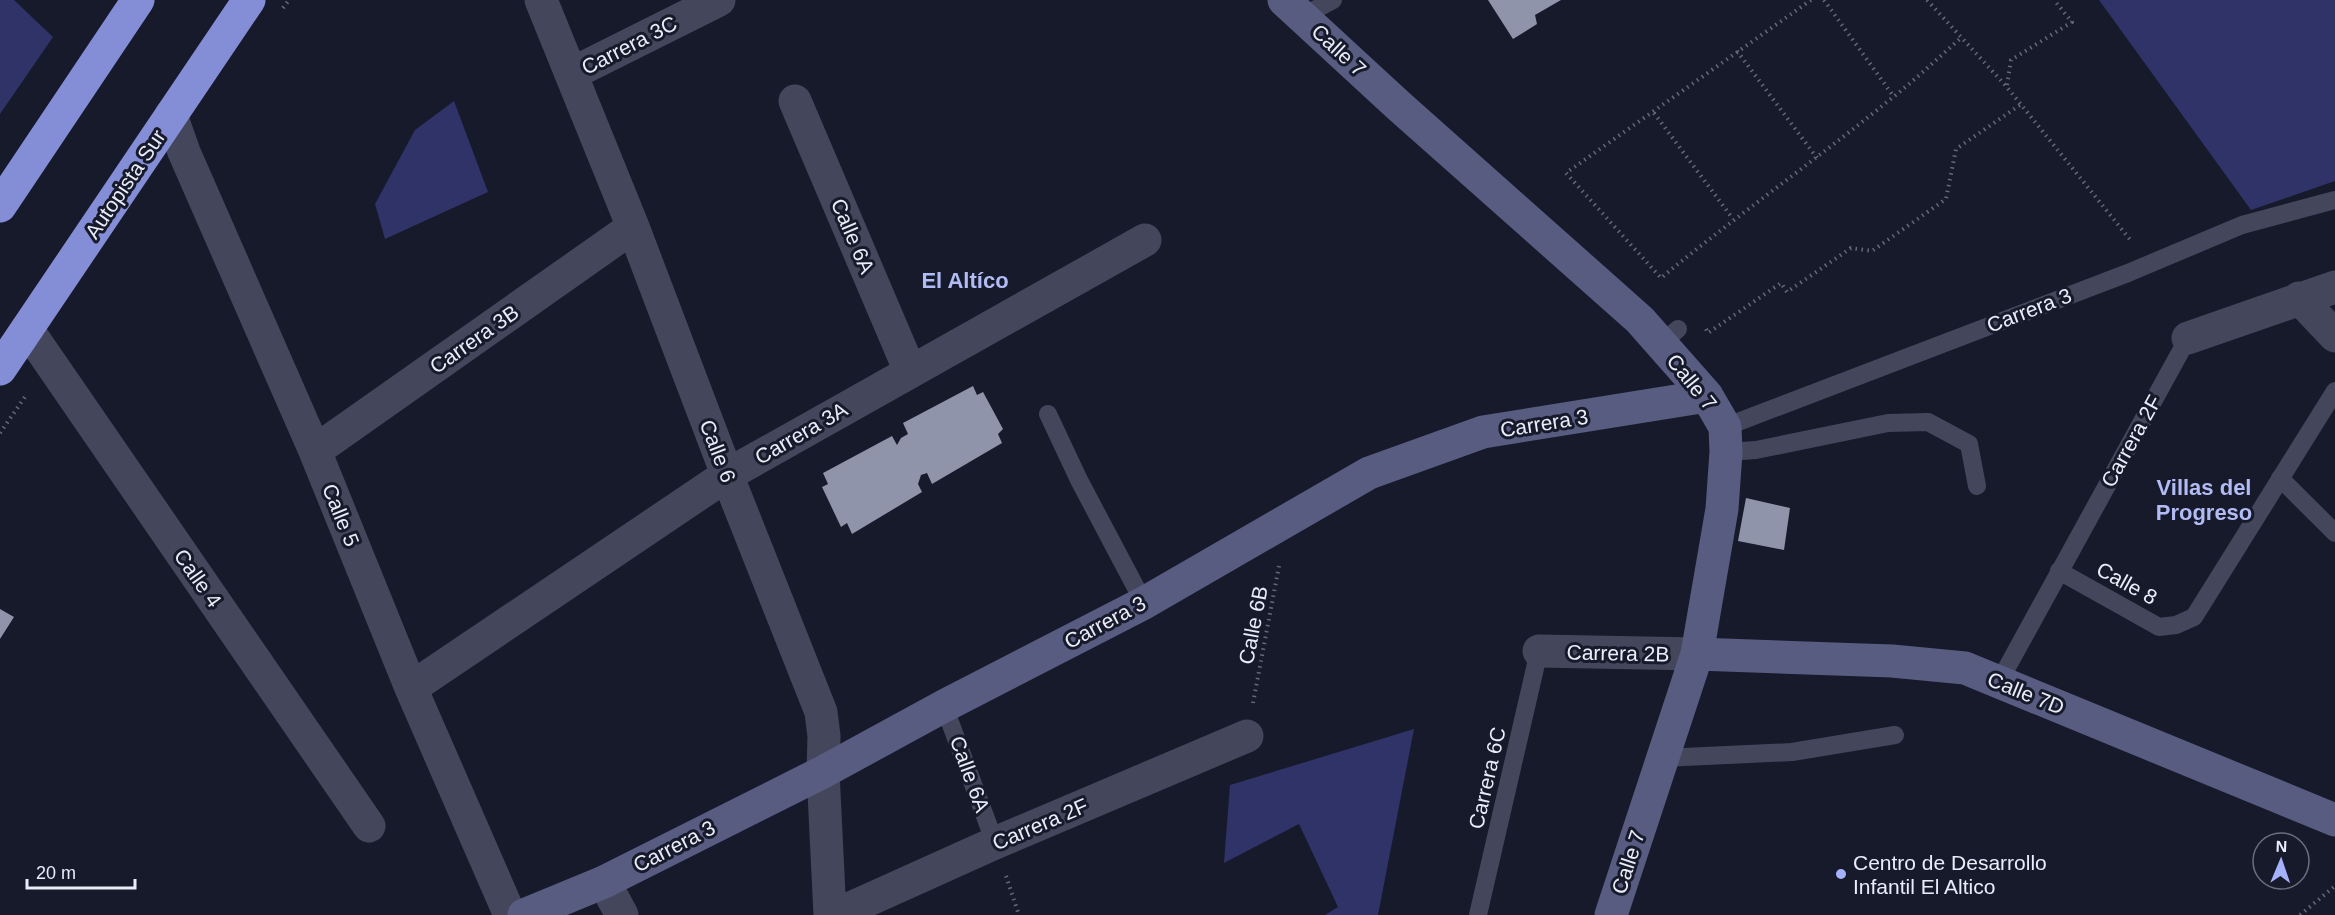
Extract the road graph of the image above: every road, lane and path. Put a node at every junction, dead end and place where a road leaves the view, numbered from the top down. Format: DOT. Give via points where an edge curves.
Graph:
graph roads {
  1 [pos="138,0"];
  2 [pos="249,0"];
  3 [pos="541,0"];
  4 [pos="719,0"];
  5 [pos="1333,0"];
  6 [pos="1811,0"];
  7 [pos="1824,0"];
  8 [pos="1927,0"];
  9 [pos="2054,0"];
  10 [pos="1293,8"];
  11 [pos="1961,38"];
  12 [pos="1737,51"];
  13 [pos="571,74"];
  14 [pos="2006,86"];
  15 [pos="1894,97"];
  16 [pos="795,101"];
  17 [pos="2020,105"];
  18 [pos="1654,113"];
  19 [pos="171,115"];
  20 [pos="1817,158"];
  21 [pos="2335,200"];
  22 [pos="0,206"];
  23 [pos="1733,219"];
  24 [pos="633,227"];
  25 [pos="1146,240"];
  26 [pos="2137,248"];
  27 [pos="2335,287"];
  28 [pos="2299,298"];
  29 [pos="1702,324"];
  30 [pos="27,329"];
  31 [pos="2335,336"];
  32 [pos="2188,338"];
  33 [pos="0,369"];
  34 [pos="910,371"];
  35 [pos="2335,391"];
  36 [pos="1707,396"];
  37 [pos="1048,414"];
  38 [pos="1726,439"];
  39 [pos="315,451"];
  40 [pos="727,475"];
  41 [pos="2280,478"];
  42 [pos="1977,486"];
  43 [pos="1288,520"];
  44 [pos="2335,533"];
  45 [pos="2059,571"];
  46 [pos="1144,603"];
  47 [pos="1539,651"];
  48 [pos="1697,654"];
  49 [pos="1999,682"];
  50 [pos="411,688"];
  51 [pos="945,706"];
  52 [pos="1895,735"];
  53 [pos="1247,736"];
  54 [pos="1662,758"];
  55 [pos="823,772"];
  56 [pos="2335,820"];
  57 [pos="369,826"];
  58 [pos="995,843"];
  59 [pos="604,882"];
  60 [pos="2335,886"];
  61 [pos="510,915"];
  62 [pos="524,915"];
  63 [pos="622,915"];
  64 [pos="830,915"];
  65 [pos="835,915"];
  66 [pos="1478,915"];
  67 [pos="1611,915"];
  68 [pos="2300,915"];
  1 -- 22 [label="highway"];
  2 -- 19 [label="highway, Autopista Sur"];
  3 -- 13 [label="street, Calle 6"];
  4 -- 13 [label="street, Carrera 3C"];
  5 -- 10 [label="lane"];
  6 -- 12 [label="path"];
  7 -- 15 [label="path"];
  8 -- 11 [label="path"];
  9 -- 14 [label="path" via="2072,22 2011,60"];
  10 -- 36 [label="street, Calle 7" via="1640,320 1669,337"];
  11 -- 14 [label="path"];
  11 -- 15 [label="path"];
  12 -- 18 [label="path"];
  12 -- 20 [label="path"];
  13 -- 24 [label="street, Calle 6"];
  14 -- 17 [label="path"];
  15 -- 20 [label="path"];
  16 -- 34 [label="street, Calle 6A"];
  17 -- 26 [label="path"];
  17 -- 29 [label="path" via="1956,149 1946,199 1872,251 1851,248 1787,292 1781,283 1708,333"];
  18 -- 23 [label="path"];
  18 -- 23 [label="path" via="1566,173 1661,278"];
  19 -- 30 [label="highway, Autopista Sur"];
  19 -- 39 [label="street, Calle 5"];
  20 -- 23 [label="path"];
  21 -- 38 [label="lane, Carrera 3" via="2242,225"];
  24 -- 39 [label="street, Carrera 3B"];
  24 -- 40 [label="street, Calle 6"];
  25 -- 34 [label="street, Carrera 3A"];
  27 -- 28 [label="street, Carrera 2F"];
  28 -- 31 [label="street"];
  28 -- 32 [label="street, Carrera 2F"];
  30 -- 33 [label="highway, Autopista Sur"];
  30 -- 57 [label="street, Calle 4"];
  32 -- 45 [label="lane, Carrera 2F"];
  34 -- 40 [label="street, Carrera 3A"];
  35 -- 41 [label="lane"];
  36 -- 38 [label="street, Calle 7"];
  36 -- 43 [label="street, Carrera 3" via="1483,432 1369,473"];
  37 -- 46 [label="lane" via="1078,480"];
  38 -- 42 [label="lane" via="1756,450 1888,423 1928,422 1969,444"];
  38 -- 48 [label="street, Calle 7" via="1722,509"];
  39 -- 50 [label="street, Calle 5"];
  40 -- 50 [label="street, Carrera 3A"];
  40 -- 55 [label="street, Calle 6" via="819,680"];
  41 -- 44 [label="lane"];
  41 -- 45 [label="lane, Calle 8" via="2194,617 2176,625 2159,627"];
  43 -- 46 [label="street, Carrera 3"];
  43 -- 53 [label="path, Calle 6B"];
  45 -- 49 [label="lane, Carrera 2F"];
  46 -- 51 [label="street, Carrera 3"];
  47 -- 48 [label="street, Carrera 2B"];
  47 -- 66 [label="lane, Carrera 6C"];
  48 -- 49 [label="street, Calle 7D" via="1892,661 1965,668"];
  48 -- 54 [label="street, Calle 7"];
  49 -- 56 [label="street, Calle 7D"];
  50 -- 61 [label="street, Calle 5"];
  51 -- 55 [label="street, Carrera 3"];
  51 -- 58 [label="lane, Calle 6A"];
  52 -- 54 [label="lane" via="1792,752"];
  53 -- 58 [label="street, Carrera 2F"];
  54 -- 67 [label="street, Calle 7"];
  55 -- 59 [label="street, Carrera 3"];
  55 -- 64 [label="street, Calle 6"];
  58 -- 65 [label="street, Carrera 2F"];
  59 -- 62 [label="street, Carrera 3"];
  59 -- 63 [label="street"];
  60 -- 68 [label="path"];
}
